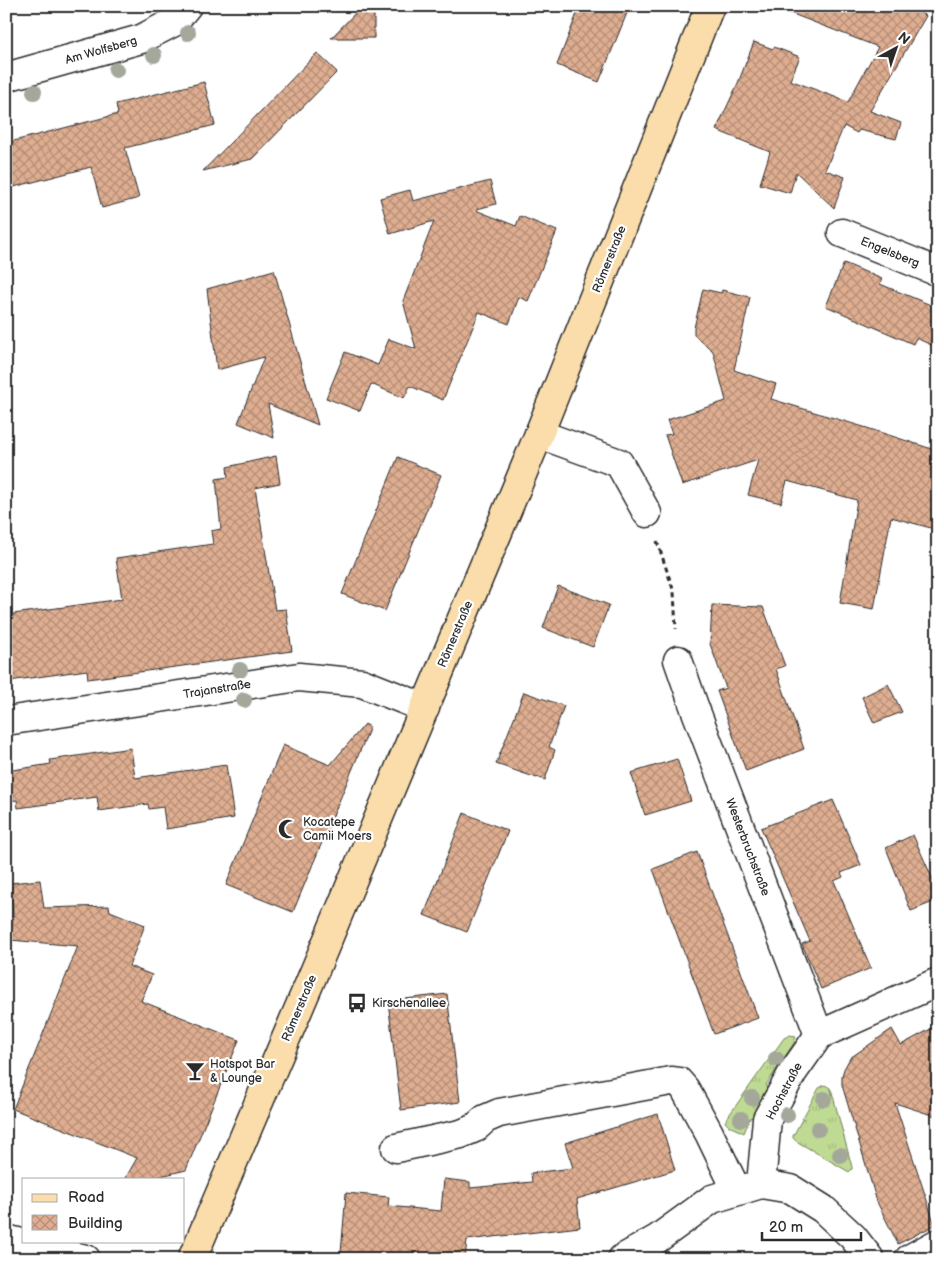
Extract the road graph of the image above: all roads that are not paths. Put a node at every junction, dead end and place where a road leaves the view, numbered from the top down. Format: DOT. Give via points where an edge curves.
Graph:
graph roads {
  1 [pos="187,6"];
  2 [pos="710,6"];
  3 [pos="6,76"];
  4 [pos="842,233"];
  5 [pos="938,272"];
  6 [pos="539,434"];
  7 [pos="647,513"];
  8 [pos="678,660"];
  9 [pos="425,708"];
  10 [pos="6,721"];
  11 [pos="938,982"];
  12 [pos="819,1035"];
  13 [pos="396,1148"];
  14 [pos="749,1187"];
  15 [pos="6,1238"];
  16 [pos="938,1242"];
  17 [pos="86,1259"];
  18 [pos="192,1259"];
  19 [pos="622,1259"];
  20 [pos="870,1259"];
  21 [pos="908,1259"];
  1 -- 3 [label="street, Am Wolfsberg" via="174,22 141,39"];
  2 -- 6 [label="main road, Römerstraße"];
  4 -- 5 [label="street, Engelsberg"];
  6 -- 7 [label="street" via="619,463"];
  6 -- 9 [label="main road, Römerstraße"];
  8 -- 12 [label="street, Westerbruchstraße"];
  9 -- 10 [label="street, Trajanstraße" via="362,683 299,677"];
  9 -- 18 [label="main road, Römerstraße"];
  11 -- 12 [label="street"];
  12 -- 14 [label="street, Hochstraße" via="793,1072 767,1119"];
  13 -- 14 [label="street" via="460,1134 499,1113 672,1081 679,1082 685,1089 709,1134"];
  14 -- 19 [label="street" via="712,1199 657,1239"];
  14 -- 20 [label="street" via="791,1189 823,1209 854,1237"];
  15 -- 17 [label="street"];
  16 -- 21 [label="street"];
}
